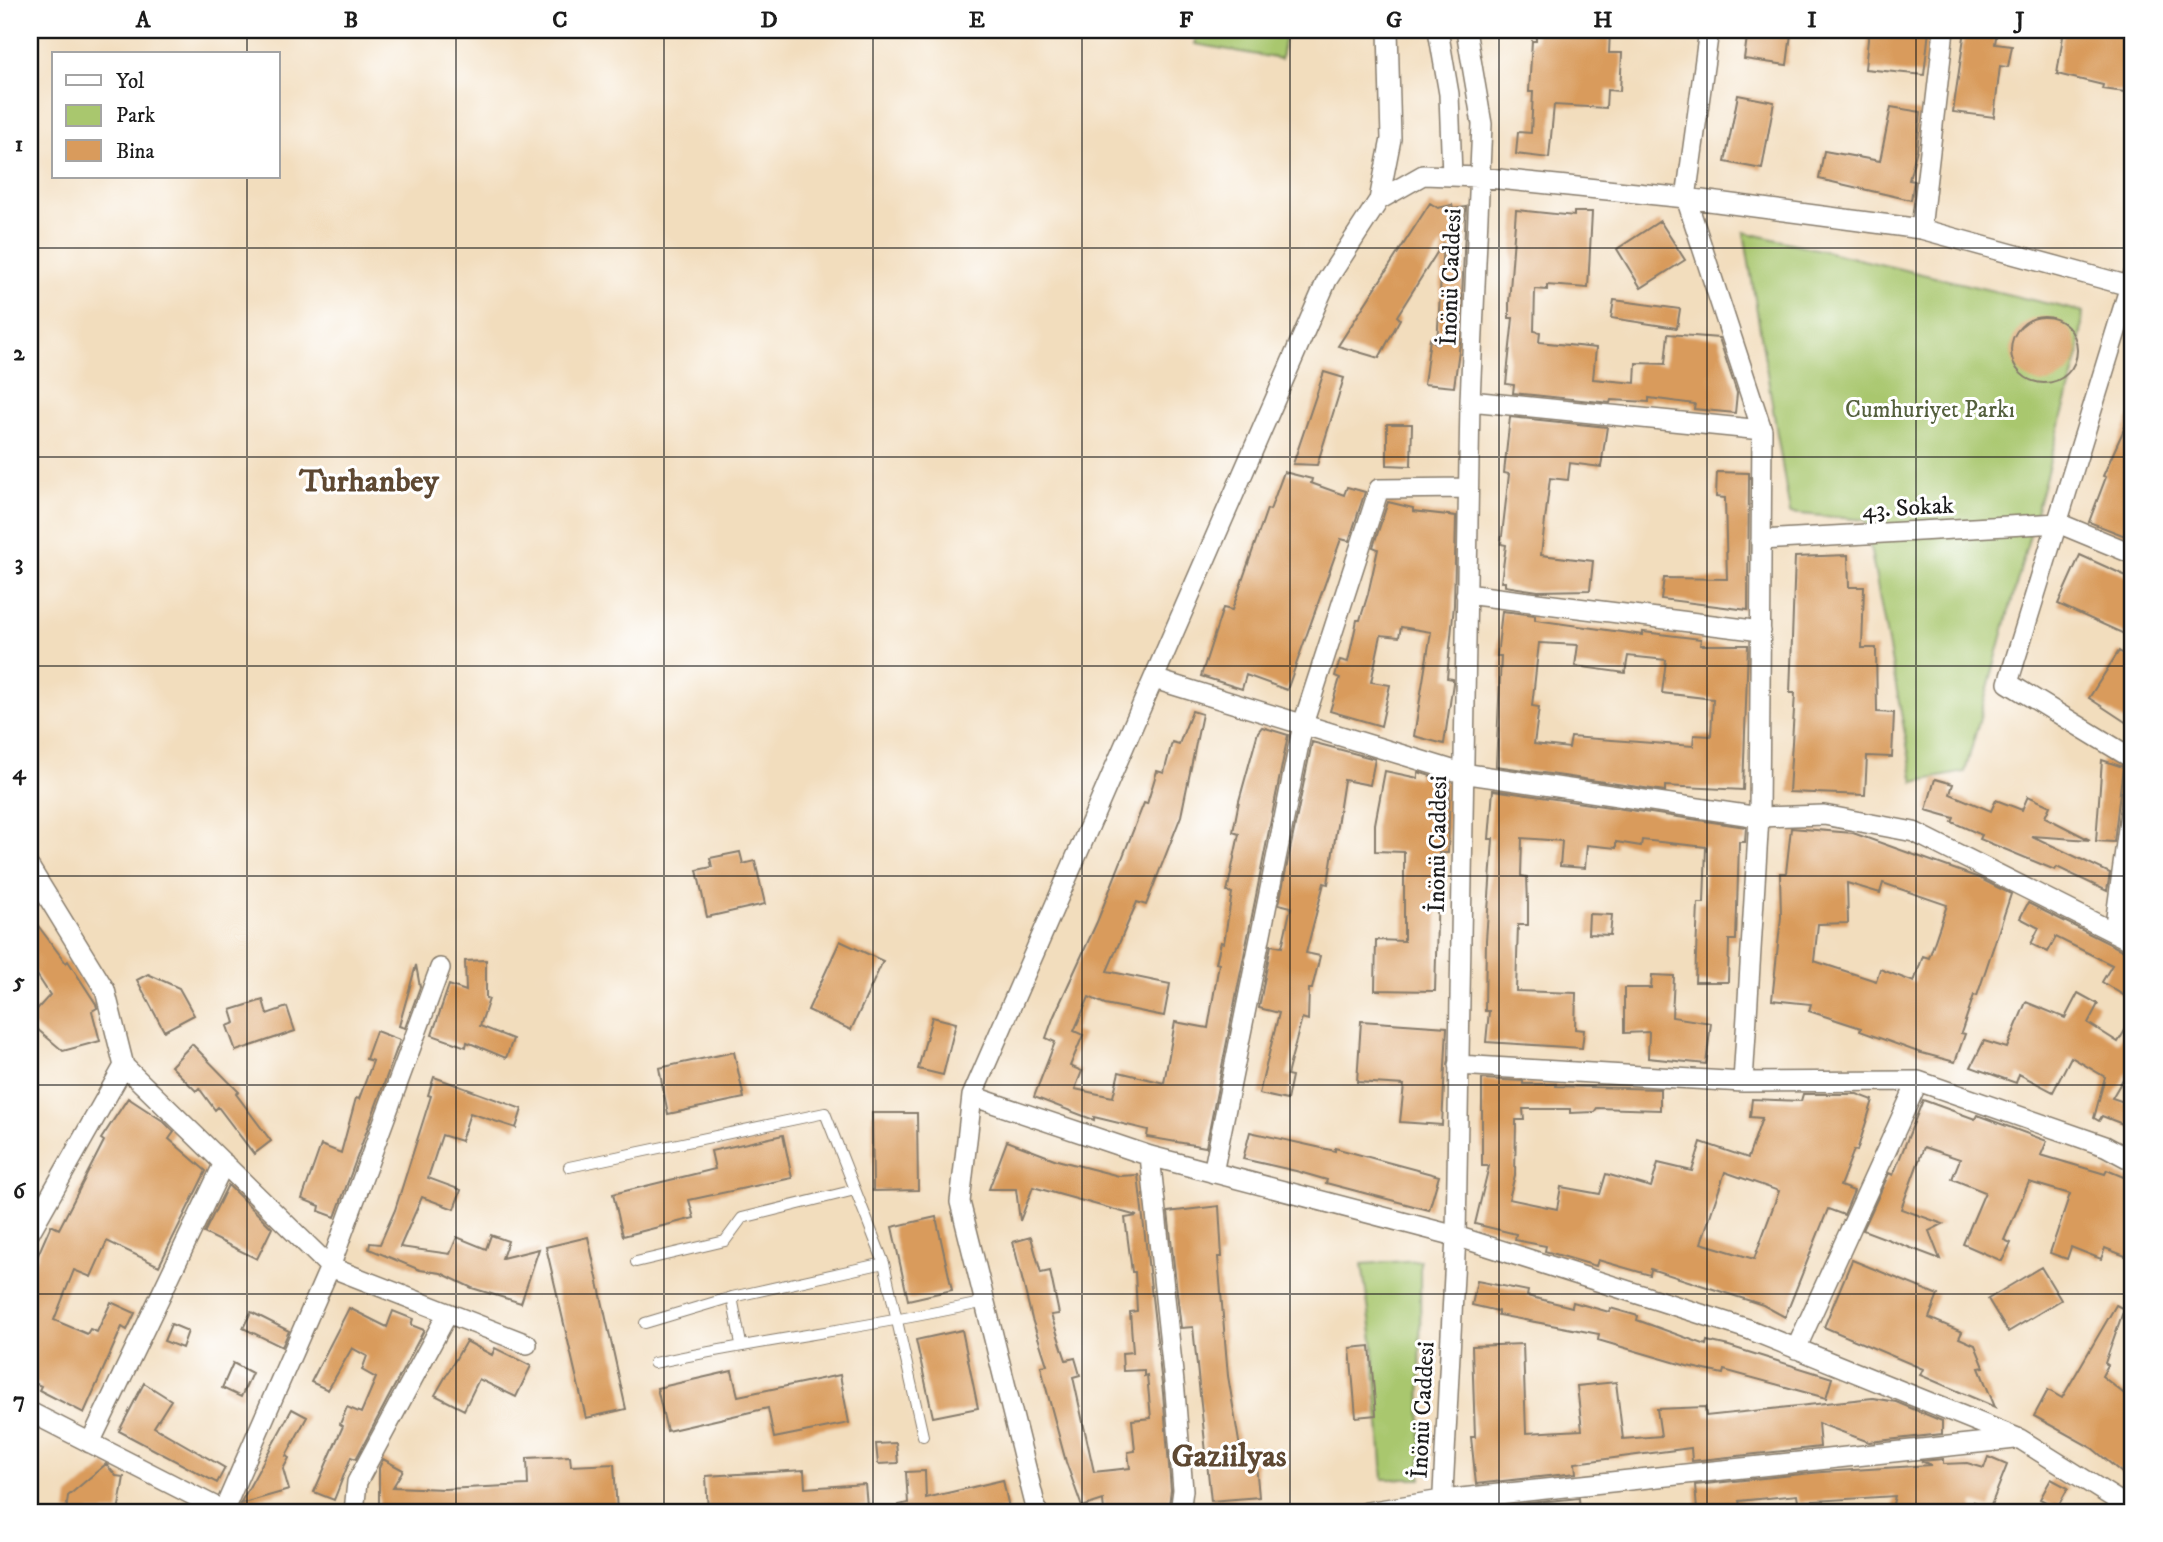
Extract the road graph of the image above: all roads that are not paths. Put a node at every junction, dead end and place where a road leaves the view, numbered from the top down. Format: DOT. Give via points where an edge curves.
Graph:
graph roads {
  1 [pos="1388,30"];
  2 [pos="1438,30"];
  3 [pos="1465,30"];
  4 [pos="1709,30"];
  5 [pos="1944,30"];
  6 [pos="1452,176"];
  7 [pos="1479,177"];
  8 [pos="1686,198"];
  9 [pos="1379,200"];
  10 [pos="1921,229"];
  11 [pos="2133,283"];
  12 [pos="1470,401"];
  13 [pos="1762,430"];
  14 [pos="1468,488"];
  15 [pos="2058,523"];
  16 [pos="1761,540"];
  17 [pos="2133,554"];
  18 [pos="1466,594"];
  19 [pos="1761,631"];
  20 [pos="1154,678"];
  21 [pos="1303,724"];
  22 [pos="2133,759"];
  23 [pos="1462,773"];
  24 [pos="2133,791"];
  25 [pos="1759,817"];
  26 [pos="30,868"];
  27 [pos="2114,932"];
  28 [pos="2133,942"];
  29 [pos="440,968"];
  30 [pos="1458,1065"];
  31 [pos="124,1066"];
  32 [pos="1918,1081"];
  33 [pos="1743,1082"];
  34 [pos="972,1096"];
  35 [pos="1150,1156"];
  36 [pos="2133,1161"];
  37 [pos="224,1163"];
  38 [pos="569,1167"];
  39 [pos="1213,1172"];
  40 [pos="855,1190"];
  41 [pos="32,1223"];
  42 [pos="1456,1236"];
  43 [pos="636,1262"];
  44 [pos="884,1263"];
  45 [pos="330,1267"];
  46 [pos="732,1297"];
  47 [pos="985,1302"];
  48 [pos="448,1312"];
  49 [pos="897,1322"];
  50 [pos="645,1323"];
  51 [pos="527,1344"];
  52 [pos="741,1344"];
  53 [pos="1796,1349"];
  54 [pos="654,1363"];
  55 [pos="30,1412"];
  56 [pos="923,1436"];
  57 [pos="2020,1439"];
  58 [pos="90,1443"];
  59 [pos="1442,1506"];
  60 [pos="2129,1508"];
  61 [pos="223,1511"];
  62 [pos="354,1512"];
  63 [pos="1037,1512"];
  64 [pos="1180,1512"];
  65 [pos="1367,1512"];
  1 -- 9 [label="street" via="1391,139"];
  2 -- 6 [label="street" via="1449,94"];
  3 -- 7 [label="street, İnönü Caddesi" via="1482,124"];
  4 -- 8 [label="street"];
  5 -- 10 [label="street"];
  6 -- 7 [label="street"];
  6 -- 9 [label="street" via="1423,175"];
  7 -- 8 [label="street"];
  7 -- 12 [label="street, İnönü Caddesi"];
  8 -- 10 [label="street"];
  8 -- 13 [label="street"];
  9 -- 20 [label="street" via="1326,280"];
  10 -- 11 [label="street"];
  11 -- 15 [label="street"];
  12 -- 13 [label="street"];
  12 -- 14 [label="street, İnönü Caddesi"];
  13 -- 16 [label="street"];
  14 -- 18 [label="street, İnönü Caddesi"];
  14 -- 21 [label="street" via="1379,489"];
  15 -- 16 [label="street, 43. Sokak"];
  15 -- 17 [label="street"];
  15 -- 22 [label="street" via="2008,683"];
  16 -- 19 [label="street"];
  18 -- 19 [label="street"];
  18 -- 23 [label="street, İnönü Caddesi"];
  19 -- 25 [label="street"];
  20 -- 21 [label="street"];
  20 -- 34 [label="street"];
  21 -- 23 [label="street"];
  21 -- 39 [label="street"];
  23 -- 25 [label="street"];
  23 -- 30 [label="street, İnönü Caddesi"];
  24 -- 27 [label="street"];
  25 -- 27 [label="street" via="1824,814 1914,832"];
  25 -- 33 [label="street"];
  26 -- 31 [label="street" via="105,990"];
  27 -- 28 [label="street"];
  29 -- 45 [label="street"];
  30 -- 33 [label="street"];
  30 -- 42 [label="street, İnönü Caddesi"];
  31 -- 37 [label="street"];
  31 -- 41 [label="street"];
  32 -- 33 [label="street"];
  32 -- 36 [label="street" via="2105,1146"];
  32 -- 53 [label="street"];
  34 -- 35 [label="street"];
  34 -- 47 [label="street" via="960,1202"];
  35 -- 39 [label="street"];
  35 -- 64 [label="street" via="1176,1405 1183,1490"];
  37 -- 45 [label="street"];
  37 -- 58 [label="street"];
  38 -- 40 [label="lane" via="825,1113"];
  39 -- 42 [label="street"];
  40 -- 43 [label="lane" via="742,1218 725,1241"];
  40 -- 44 [label="lane"];
  42 -- 53 [label="street" via="1748,1329"];
  42 -- 59 [label="street, İnönü Caddesi"];
  44 -- 46 [label="lane"];
  44 -- 49 [label="lane"];
  45 -- 48 [label="street"];
  45 -- 61 [label="street"];
  46 -- 50 [label="lane"];
  46 -- 52 [label="lane"];
  47 -- 49 [label="lane"];
  47 -- 63 [label="street"];
  48 -- 51 [label="street"];
  48 -- 62 [label="street" via="357,1482"];
  49 -- 52 [label="lane"];
  49 -- 56 [label="lane"];
  52 -- 54 [label="lane"];
  53 -- 57 [label="street"];
  55 -- 58 [label="street"];
  57 -- 59 [label="street"];
  57 -- 60 [label="street"];
  58 -- 61 [label="street"];
  59 -- 65 [label="street"];
}
